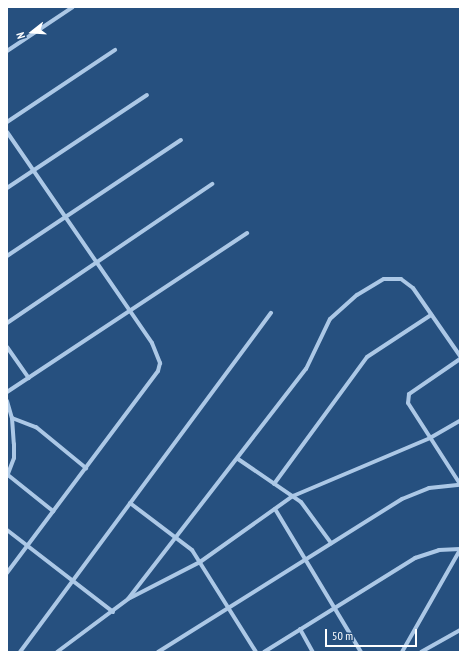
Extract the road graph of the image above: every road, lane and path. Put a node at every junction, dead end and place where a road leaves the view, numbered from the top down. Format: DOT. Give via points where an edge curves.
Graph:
graph roads {
  1 [pos="73,7"];
  2 [pos="115,50"];
  3 [pos="7,51"];
  4 [pos="147,95"];
  5 [pos="7,122"];
  6 [pos="7,132"];
  7 [pos="180,140"];
  8 [pos="34,170"];
  9 [pos="212,184"];
  10 [pos="7,188"];
  11 [pos="64,218"];
  12 [pos="247,232"];
  13 [pos="7,256"];
  14 [pos="96,263"];
  15 [pos="130,310"];
  16 [pos="271,313"];
  17 [pos="431,315"];
  18 [pos="7,323"];
  19 [pos="7,347"];
  20 [pos="460,356"];
  21 [pos="460,359"];
  22 [pos="29,378"];
  23 [pos="7,392"];
  24 [pos="7,401"];
  25 [pos="12,418"];
  26 [pos="460,421"];
  27 [pos="430,438"];
  28 [pos="238,459"];
  29 [pos="86,468"];
  30 [pos="7,476"];
  31 [pos="274,484"];
  32 [pos="460,485"];
  33 [pos="293,496"];
  34 [pos="130,503"];
  35 [pos="275,509"];
  36 [pos="53,511"];
  37 [pos="7,530"];
  38 [pos="177,536"];
  39 [pos="331,543"];
  40 [pos="27,546"];
  41 [pos="460,550"];
  42 [pos="305,559"];
  43 [pos="200,562"];
  44 [pos="7,573"];
  45 [pos="72,582"];
  46 [pos="128,600"];
  47 [pos="228,607"];
  48 [pos="335,608"];
  49 [pos="113,612"];
  50 [pos="300,629"];
  51 [pos="460,630"];
  52 [pos="20,652"];
  53 [pos="56,652"];
  54 [pos="158,652"];
  55 [pos="256,652"];
  56 [pos="264,652"];
  57 [pos="313,652"];
  58 [pos="361,652"];
  59 [pos="402,652"];
  60 [pos="421,652"];
  1 -- 3 [label="street"];
  2 -- 5 [label="street"];
  4 -- 8 [label="street"];
  6 -- 8 [label="street"];
  7 -- 11 [label="street"];
  8 -- 10 [label="street"];
  8 -- 11 [label="street"];
  9 -- 14 [label="street"];
  11 -- 13 [label="street"];
  11 -- 14 [label="street"];
  12 -- 15 [label="street"];
  14 -- 15 [label="street"];
  14 -- 18 [label="street"];
  15 -- 22 [label="street"];
  15 -- 29 [label="street" via="152,343 160,363 158,371"];
  16 -- 34 [label="street"];
  17 -- 20 [label="street"];
  17 -- 28 [label="street" via="413,288 401,279 384,279 357,295 330,319 306,369"];
  17 -- 31 [label="street" via="367,357"];
  19 -- 22 [label="street"];
  21 -- 27 [label="street" via="409,394 408,403"];
  22 -- 23 [label="street"];
  24 -- 25 [label="street"];
  25 -- 29 [label="street" via="36,427"];
  25 -- 30 [label="street" via="14,458"];
  26 -- 27 [label="street"];
  27 -- 32 [label="street"];
  27 -- 33 [label="street"];
  28 -- 31 [label="street"];
  28 -- 38 [label="street"];
  29 -- 36 [label="street"];
  30 -- 36 [label="street"];
  31 -- 33 [label="street"];
  32 -- 39 [label="street" via="415,492"];
  33 -- 35 [label="street"];
  33 -- 39 [label="street" via="311,512"];
  34 -- 38 [label="street"];
  34 -- 45 [label="street"];
  35 -- 42 [label="street"];
  35 -- 43 [label="street"];
  36 -- 40 [label="street"];
  37 -- 40 [label="street"];
  38 -- 43 [label="street"];
  38 -- 46 [label="street"];
  39 -- 42 [label="street"];
  40 -- 44 [label="street"];
  40 -- 45 [label="street"];
  41 -- 48 [label="street" via="439,550 415,558"];
  41 -- 59 [label="street"];
  42 -- 47 [label="street"];
  42 -- 48 [label="street"];
  43 -- 46 [label="street"];
  43 -- 47 [label="street"];
  45 -- 49 [label="street"];
  45 -- 52 [label="street"];
  46 -- 49 [label="street"];
  47 -- 54 [label="street"];
  47 -- 55 [label="street"];
  48 -- 50 [label="street"];
  48 -- 58 [label="street"];
  49 -- 53 [label="street"];
  50 -- 56 [label="street"];
  50 -- 57 [label="street"];
  51 -- 60 [label="street"];
}
